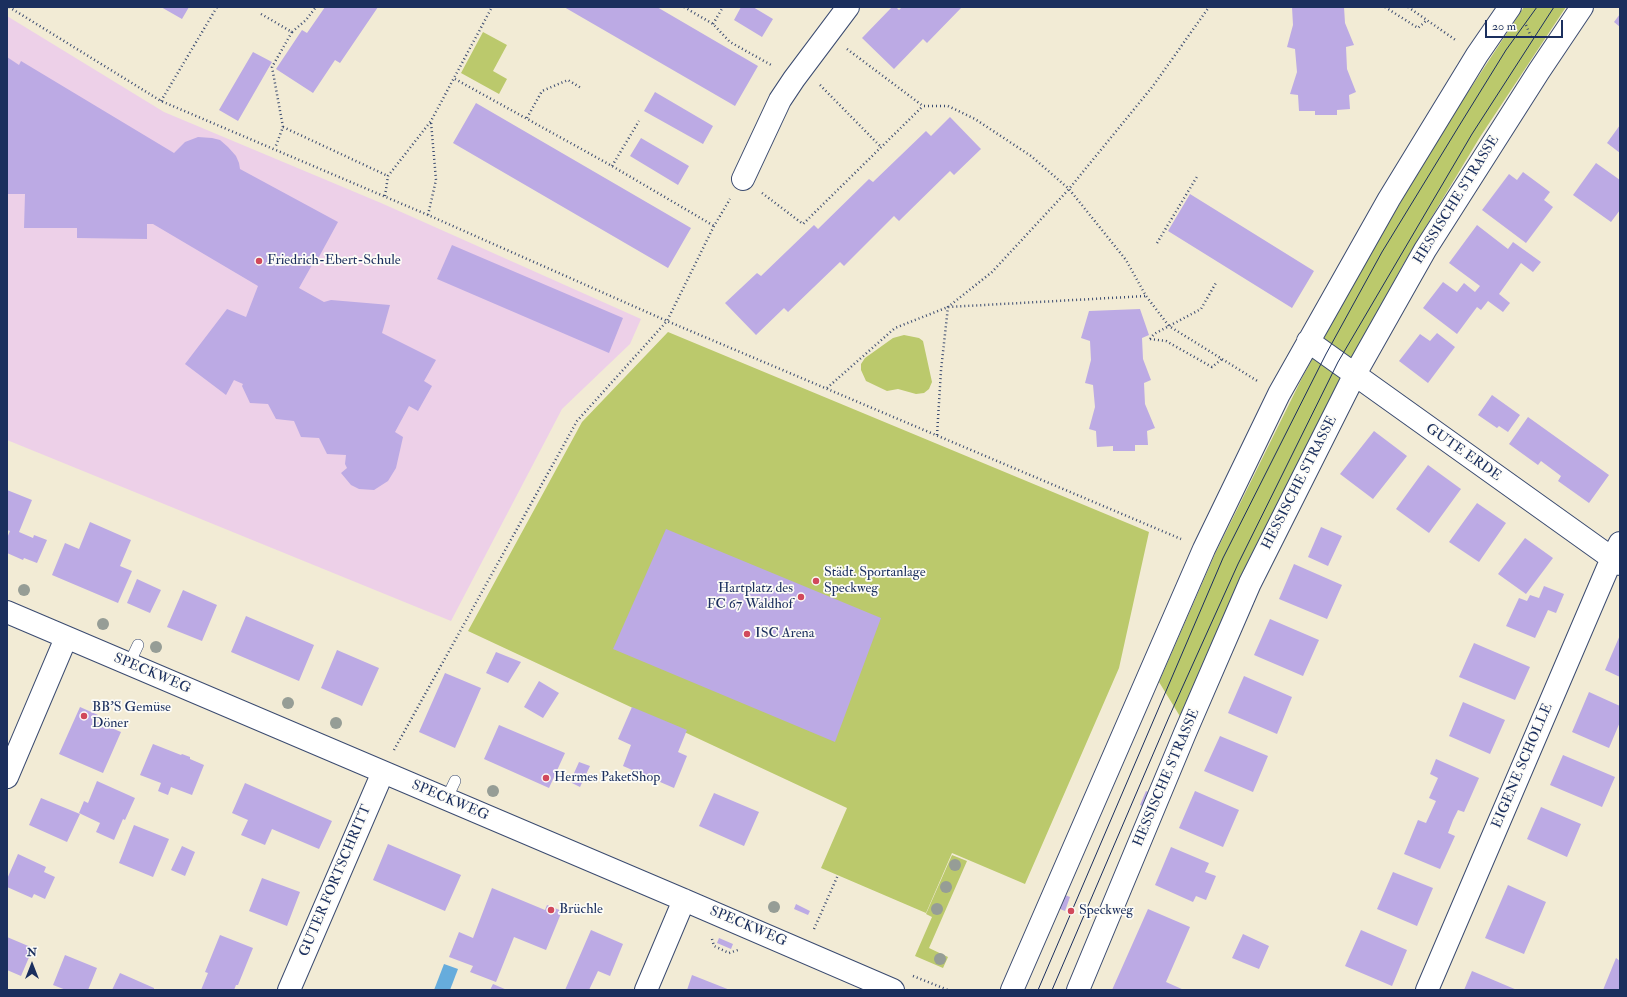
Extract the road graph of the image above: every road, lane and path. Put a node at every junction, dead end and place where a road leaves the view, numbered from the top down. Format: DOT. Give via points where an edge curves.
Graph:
graph roads {
  1 [pos="9,7"];
  2 [pos="217,7"];
  3 [pos="316,7"];
  4 [pos="492,7"];
  5 [pos="684,7"];
  6 [pos="723,7"];
  7 [pos="848,7"];
  8 [pos="1209,7"];
  9 [pos="1385,7"];
  10 [pos="1408,7"];
  11 [pos="1510,7"];
  12 [pos="1582,7"];
  13 [pos="261,14"];
  14 [pos="1427,20"];
  15 [pos="713,24"];
  16 [pos="1526,24"];
  17 [pos="292,32"];
  18 [pos="827,35"];
  19 [pos="1534,44"];
  20 [pos="1477,55"];
  21 [pos="799,73"];
  22 [pos="455,78"];
  23 [pos="581,88"];
  24 [pos="161,101"];
  25 [pos="923,106"];
  26 [pos="527,118"];
  27 [pos="431,121"];
  28 [pos="639,121"];
  29 [pos="283,127"];
  30 [pos="881,147"];
  31 [pos="275,148"];
  32 [pos="612,166"];
  33 [pos="1198,175"];
  34 [pos="388,176"];
  35 [pos="743,179"];
  36 [pos="1069,189"];
  37 [pos="385,196"];
  38 [pos="428,214"];
  39 [pos="714,226"];
  40 [pos="1156,243"];
  41 [pos="1217,281"];
  42 [pos="1146,296"];
  43 [pos="948,307"];
  44 [pos="667,321"];
  45 [pos="1169,326"];
  46 [pos="1308,341"];
  47 [pos="1222,359"];
  48 [pos="1355,374"];
  49 [pos="827,388"];
  50 [pos="1279,394"];
  51 [pos="938,434"];
  52 [pos="1204,549"];
  53 [pos="1617,555"];
  54 [pos="7,612"];
  55 [pos="66,638"];
  56 [pos="138,645"];
  57 [pos="128,664"];
  58 [pos="383,772"];
  59 [pos="7,777"];
  60 [pos="838,875"];
  61 [pos="684,900"];
  62 [pos="805,951"];
  63 [pos="289,990"];
  64 [pos="646,990"];
  65 [pos="893,990"];
  66 [pos="1012,990"];
  67 [pos="1078,990"];
  68 [pos="1427,990"];
  1 -- 24 [label="path"];
  2 -- 24 [label="path"];
  3 -- 17 [label="path"];
  4 -- 22 [label="path"];
  5 -- 15 [label="path"];
  6 -- 15 [label="path"];
  7 -- 18 [label="street"];
  8 -- 36 [label="path" via="1153,86"];
  9 -- 14 [label="path" via="1418,28"];
  10 -- 14 [label="path"];
  11 -- 20 [label="street"];
  12 -- 48 [label="street, HESSISCHE STRASSE" via="1425,250"];
  13 -- 17 [label="path"];
  14 -- 20 [label="path"];
  15 -- 21 [label="path" via="730,42"];
  16 -- 19 [label="path"];
  17 -- 29 [label="path" via="272,67"];
  18 -- 21 [label="street"];
  18 -- 25 [label="path"];
  20 -- 46 [label="street" via="1389,199"];
  21 -- 30 [label="path"];
  21 -- 35 [label="street" via="780,100"];
  22 -- 26 [label="path"];
  22 -- 27 [label="path"];
  23 -- 26 [label="path" via="568,80 542,91"];
  24 -- 31 [label="path"];
  25 -- 30 [label="path"];
  25 -- 36 [label="path" via="948,106 975,119 1031,156"];
  26 -- 32 [label="path"];
  27 -- 34 [label="path"];
  27 -- 38 [label="path" via="436,180"];
  28 -- 32 [label="path"];
  29 -- 31 [label="path"];
  29 -- 34 [label="path"];
  30 -- 35 [label="path" via="803,224"];
  31 -- 37 [label="path"];
  32 -- 39 [label="path"];
  33 -- 40 [label="path"];
  34 -- 37 [label="path"];
  35 -- 39 [label="path"];
  36 -- 42 [label="path" via="1126,260"];
  36 -- 43 [label="path" via="992,272"];
  37 -- 38 [label="path"];
  38 -- 44 [label="path"];
  39 -- 44 [label="path"];
  41 -- 45 [label="path" via="1201,309"];
  42 -- 43 [label="path"];
  42 -- 45 [label="path"];
  43 -- 49 [label="path" via="895,328"];
  43 -- 51 [label="path" via="941,370"];
  44 -- 49 [label="path"];
  44 -- 58 [label="path" via="577,421"];
  45 -- 47 [label="path"];
  45 -- 47 [label="path" via="1150,339 1166,341 1212,367"];
  46 -- 48 [label="street, GUTE ERDE"];
  46 -- 50 [label="street"];
  47 -- 50 [label="path"];
  48 -- 53 [label="street, GUTE ERDE" via="1418,421"];
  48 -- 67 [label="street, HESSISCHE STRASSE" via="1250,583"];
  49 -- 51 [label="path"];
  50 -- 52 [label="street"];
  51 -- 52 [label="path"];
  52 -- 66 [label="street"];
  53 -- 68 [label="street, EIGENE SCHOLLE"];
  54 -- 55 [label="street, SPECKWEG"];
  55 -- 57 [label="street, SPECKWEG"];
  55 -- 59 [label="street"];
  56 -- 57 [label="lane"];
  57 -- 58 [label="street, SPECKWEG"];
  58 -- 61 [label="street, SPECKWEG" via="451,790"];
  58 -- 63 [label="street, GUTER FORTSCHRITT"];
  60 -- 62 [label="path"];
  61 -- 62 [label="street, SPECKWEG"];
  61 -- 64 [label="street"];
  62 -- 65 [label="street, SPECKWEG"];
}
